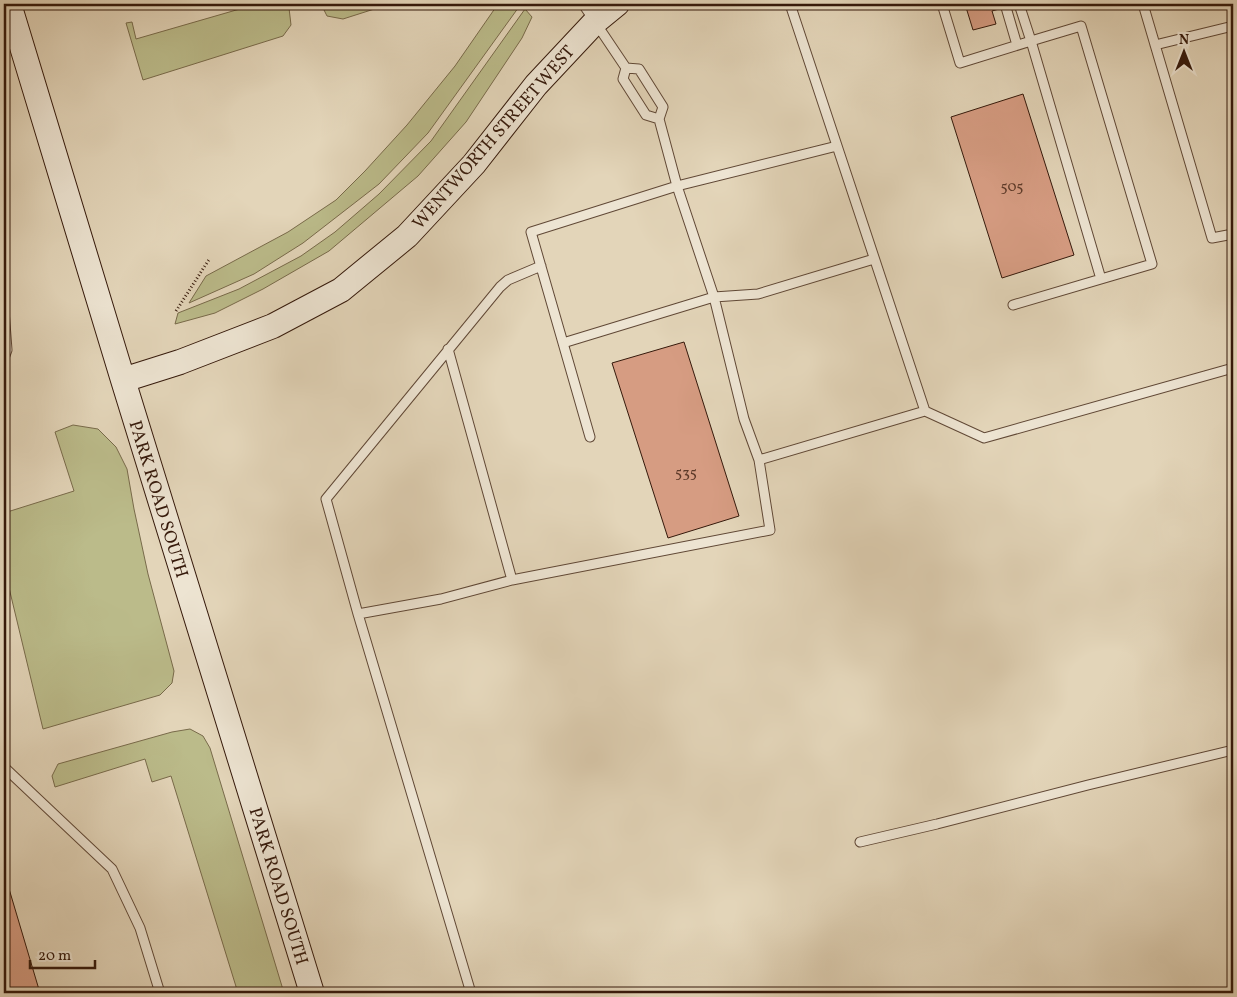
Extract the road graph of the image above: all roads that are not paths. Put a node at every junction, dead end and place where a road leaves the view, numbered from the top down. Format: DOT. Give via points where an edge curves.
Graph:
graph roads {
  1 [pos="9,4"];
  2 [pos="617,4"];
  3 [pos="790,4"];
  4 [pos="942,4"];
  5 [pos="1005,4"];
  6 [pos="1019,4"];
  7 [pos="1142,4"];
  8 [pos="589,13"];
  9 [pos="1233,26"];
  10 [pos="1030,41"];
  11 [pos="1018,46"];
  12 [pos="1155,46"];
  13 [pos="626,68"];
  14 [pos="659,119"];
  15 [pos="837,146"];
  16 [pos="677,186"];
  17 [pos="1233,234"];
  18 [pos="874,259"];
  19 [pos="541,266"];
  20 [pos="1101,279"];
  21 [pos="714,297"];
  22 [pos="1013,305"];
  23 [pos="4,310"];
  24 [pos="563,343"];
  25 [pos="448,349"];
  26 [pos="4,358"];
  27 [pos="1233,368"];
  28 [pos="123,380"];
  29 [pos="925,412"];
  30 [pos="590,437"];
  31 [pos="759,460"];
  32 [pos="512,580"];
  33 [pos="358,614"];
  34 [pos="1233,750"];
  35 [pos="4,767"];
  36 [pos="860,842"];
  37 [pos="160,993"];
  38 [pos="312,993"];
  39 [pos="471,993"];
  1 -- 28 [label="main road, PARK ROAD SOUTH"];
  2 -- 8 [label="main road, WENTWORTH STREET WEST"];
  3 -- 15 [label="lane"];
  4 -- 11 [label="lane" via="960,63"];
  5 -- 11 [label="lane"];
  6 -- 10 [label="lane"];
  7 -- 12 [label="lane"];
  8 -- 13 [label="lane"];
  8 -- 28 [label="main road, WENTWORTH STREET WEST" via="474,164 407,236 341,290 273,326"];
  9 -- 12 [label="lane"];
  10 -- 11 [label="lane"];
  10 -- 20 [label="lane"];
  10 -- 20 [label="lane" via="1081,26 1152,264"];
  12 -- 17 [label="lane" via="1212,238"];
  13 -- 14 [label="lane" via="623,79 646,115"];
  13 -- 14 [label="lane" via="639,69 663,107"];
  14 -- 16 [label="lane"];
  15 -- 16 [label="lane"];
  15 -- 18 [label="lane"];
  16 -- 19 [label="lane" via="531,232"];
  16 -- 21 [label="lane"];
  18 -- 21 [label="lane" via="758,294"];
  18 -- 29 [label="lane"];
  19 -- 24 [label="lane"];
  19 -- 25 [label="lane" via="508,280 500,287"];
  20 -- 22 [label="lane"];
  21 -- 24 [label="lane"];
  21 -- 31 [label="lane" via="744,419"];
  23 -- 26 [label="lane" via="7,350"];
  24 -- 30 [label="lane"];
  25 -- 32 [label="lane"];
  25 -- 33 [label="lane" via="326,499"];
  27 -- 29 [label="lane" via="984,438"];
  28 -- 38 [label="main road, PARK ROAD SOUTH"];
  29 -- 31 [label="lane"];
  31 -- 32 [label="lane" via="770,530"];
  32 -- 33 [label="lane" via="441,599"];
  33 -- 39 [label="lane"];
  34 -- 36 [label="lane"];
  35 -- 37 [label="lane" via="112,869 140,928"];
}
